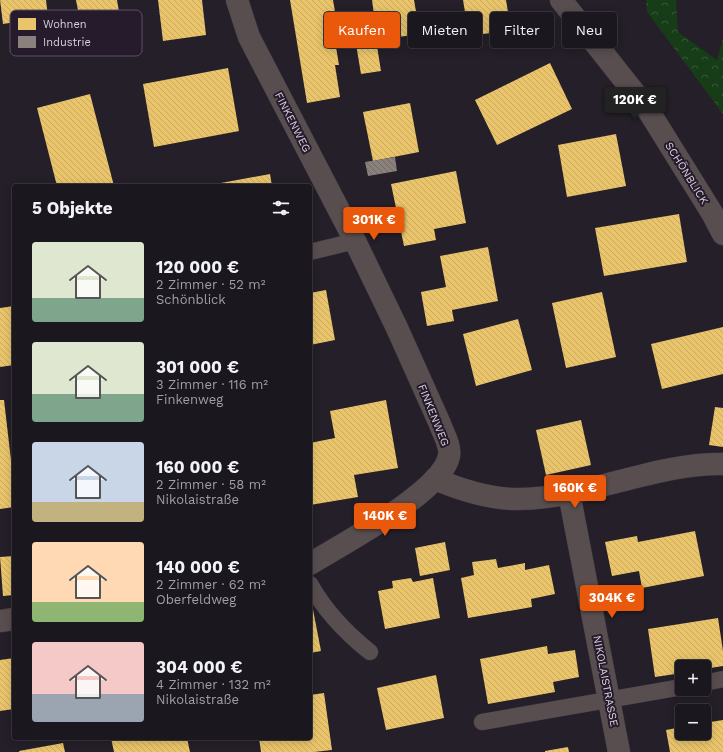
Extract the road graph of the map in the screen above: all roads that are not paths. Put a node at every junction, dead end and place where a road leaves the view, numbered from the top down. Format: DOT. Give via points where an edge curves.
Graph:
graph roads {
  1 [pos="237,0"];
  2 [pos="561,0"];
  3 [pos="723,234"];
  4 [pos="355,241"];
  5 [pos="312,252"];
  6 [pos="723,464"];
  7 [pos="435,479"];
  8 [pos="569,493"];
  9 [pos="312,563"];
  10 [pos="312,587"];
  11 [pos="12,619"];
  12 [pos="0,621"];
  13 [pos="370,652"];
  14 [pos="723,679"];
  15 [pos="711,682"];
  16 [pos="675,687"];
  17 [pos="609,699"];
  18 [pos="482,722"];
  19 [pos="619,752"];
  1 -- 4 [label="street, FINKENWEG" via="249,37"];
  2 -- 3 [label="street, SCHÖNBLICK" via="648,110"];
  4 -- 5 [label="lane"];
  4 -- 7 [label="street, FINKENWEG" via="397,328 446,440 449,455 445,468"];
  6 -- 8 [label="street" via="680,467"];
  7 -- 8 [label="street" via="490,497 517,499"];
  7 -- 9 [label="street, FINKENWEG" via="422,493 402,507"];
  8 -- 17 [label="street, NIKOLAISTRASSE"];
  10 -- 13 [label="lane" via="336,621"];
  11 -- 12 [label="street"];
  14 -- 15 [label="lane"];
  16 -- 17 [label="lane"];
  17 -- 18 [label="lane"];
  17 -- 19 [label="street, NIKOLAISTRASSE"];
}
